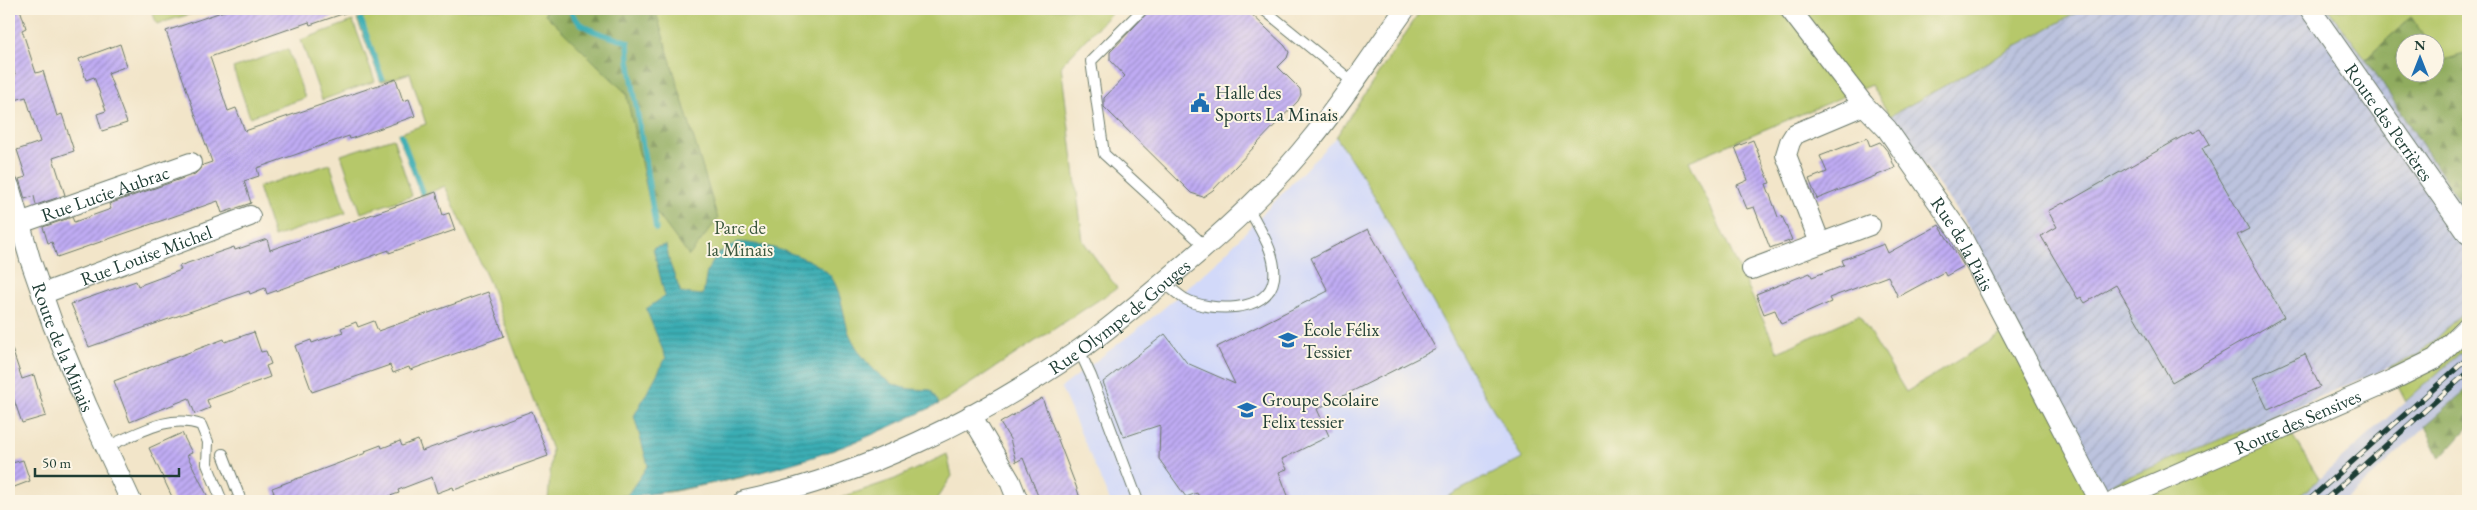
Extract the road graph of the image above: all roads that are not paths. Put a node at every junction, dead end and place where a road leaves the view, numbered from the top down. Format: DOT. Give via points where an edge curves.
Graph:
graph roads {
  1 [pos="1143,9"];
  2 [pos="1263,9"];
  3 [pos="1404,9"];
  4 [pos="1790,9"];
  5 [pos="2310,9"];
  6 [pos="1354,82"];
  7 [pos="1864,105"];
  8 [pos="191,164"];
  9 [pos="9,186"];
  10 [pos="1248,207"];
  11 [pos="250,216"];
  12 [pos="20,223"];
  13 [pos="1870,225"];
  14 [pos="2468,234"];
  15 [pos="1820,243"];
  16 [pos="1206,247"];
  17 [pos="1752,269"];
  18 [pos="1164,283"];
  19 [pos="42,294"];
  20 [pos="2468,326"];
  21 [pos="1078,350"];
  22 [pos="971,415"];
  23 [pos="108,446"];
  24 [pos="223,454"];
  25 [pos="132,501"];
  26 [pos="222,501"];
  27 [pos="241,501"];
  28 [pos="744,501"];
  29 [pos="1018,501"];
  30 [pos="1138,501"];
  31 [pos="2100,501"];
  32 [pos="2115,501"];
  1 -- 16 [label="lane" via="1091,61 1104,154"];
  2 -- 6 [label="lane"];
  3 -- 6 [label="street, Rue Olympe de Gouges"];
  4 -- 7 [label="street, Rue de la Piais"];
  5 -- 14 [label="street, Route des Perrières"];
  6 -- 10 [label="street, Rue Olympe de Gouges" via="1308,144"];
  7 -- 15 [label="street" via="1795,134 1790,142 1786,155"];
  7 -- 31 [label="street, Rue de la Piais" via="1886,130 1959,232"];
  8 -- 12 [label="street, Rue Lucie Aubrac"];
  9 -- 12 [label="street, Route de la Minais"];
  10 -- 16 [label="street, Rue Olympe de Gouges"];
  10 -- 18 [label="lane" via="1269,248 1272,263 1272,286 1265,296 1244,306 1222,307 1186,299"];
  11 -- 19 [label="street, Rue Louise Michel"];
  12 -- 19 [label="street, Route de la Minais"];
  13 -- 15 [label="street"];
  15 -- 17 [label="street"];
  16 -- 18 [label="street, Rue Olympe de Gouges"];
  18 -- 21 [label="street, Rue Olympe de Gouges"];
  19 -- 23 [label="street, Route de la Minais"];
  20 -- 32 [label="street, Route des Sensives" via="2435,359"];
  21 -- 22 [label="street, Rue Olympe de Gouges"];
  21 -- 30 [label="lane"];
  22 -- 28 [label="street, Rue Olympe de Gouges" via="836,475"];
  22 -- 29 [label="street" via="1010,481"];
  23 -- 25 [label="street, Route de la Minais"];
  23 -- 26 [label="lane" via="172,420 187,420 201,425 208,442 207,464"];
  24 -- 27 [label="lane"];
}
